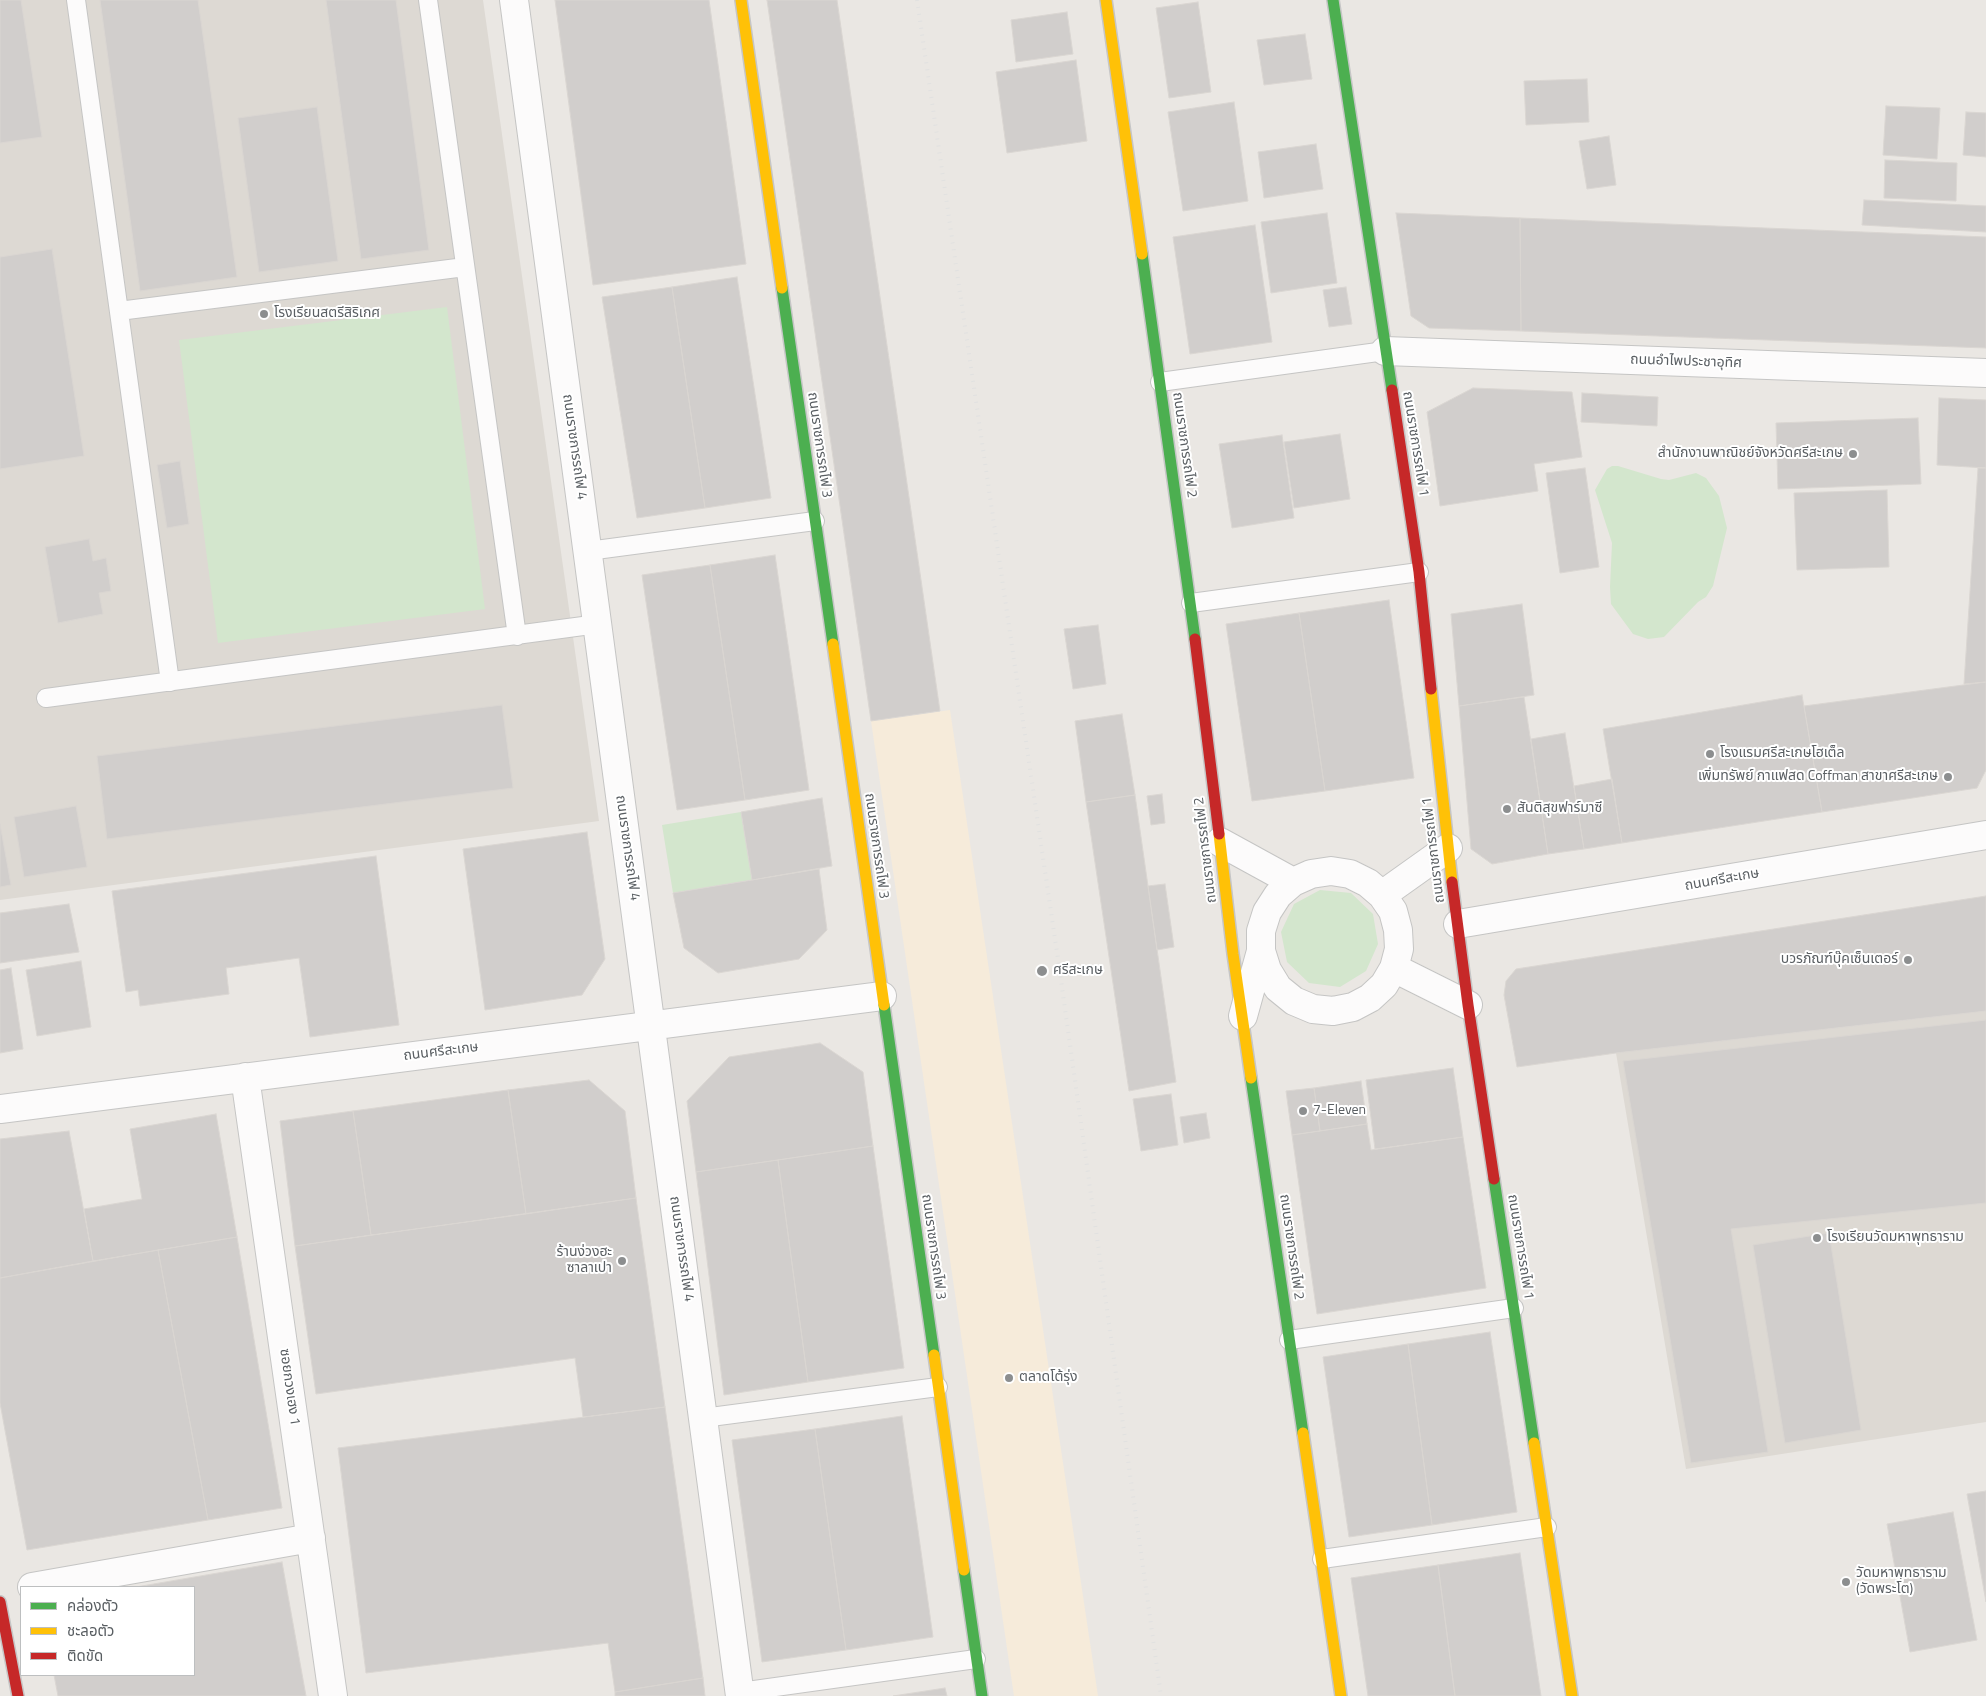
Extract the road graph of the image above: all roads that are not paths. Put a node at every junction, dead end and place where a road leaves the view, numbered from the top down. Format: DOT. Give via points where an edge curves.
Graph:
graph roads {
  1 [pos="76,0"];
  2 [pos="428,0"];
  3 [pos="514,0"];
  4 [pos="741,0"];
  5 [pos="1106,0"];
  6 [pos="1333,0"];
  7 [pos="465,267"];
  8 [pos="119,311"];
  9 [pos="1385,351"];
  10 [pos="1986,373"];
  11 [pos="1160,382"];
  12 [pos="815,521"];
  13 [pos="588,551"];
  14 [pos="1419,572"];
  15 [pos="1191,604"];
  16 [pos="598,624"];
  17 [pos="517,636"];
  18 [pos="170,682"];
  19 [pos="46,698"];
  20 [pos="1986,836"];
  21 [pos="1220,842"];
  22 [pos="1448,848"];
  23 [pos="1293,882"];
  24 [pos="1382,895"];
  25 [pos="1458,924"];
  26 [pos="1261,951"];
  27 [pos="1394,968"];
  28 [pos="882,996"];
  29 [pos="1468,1005"];
  30 [pos="1242,1016"];
  31 [pos="651,1026"];
  32 [pos="245,1077"];
  33 [pos="0,1109"];
  34 [pos="1514,1308"];
  35 [pos="1289,1340"];
  36 [pos="938,1387"];
  37 [pos="703,1418"];
  38 [pos="1547,1526"];
  39 [pos="311,1538"];
  40 [pos="1322,1559"];
  41 [pos="38,1586"];
  42 [pos="20,1589"];
  43 [pos="0,1593"];
  44 [pos="0,1602"];
  45 [pos="976,1659"];
  46 [pos="740,1694"];
  47 [pos="18,1696"];
  48 [pos="333,1696"];
  49 [pos="982,1696"];
  50 [pos="1342,1696"];
  51 [pos="1572,1696"];
  1 -- 8 [label="lane"];
  2 -- 7 [label="lane"];
  3 -- 13 [label="street, ถนนราชการรถไฟ 4"];
  4 -- 12 [label="street, ถนนราชการรถไฟ 3"];
  5 -- 11 [label="street, ถนนราชการรถไฟ 2"];
  6 -- 9 [label="street, ถนนราชการรถไฟ 1"];
  7 -- 8 [label="lane"];
  7 -- 17 [label="lane"];
  8 -- 18 [label="lane"];
  9 -- 10 [label="street, ถนนอำไพประชาอุทิศ"];
  9 -- 11 [label="lane"];
  9 -- 14 [label="street, ถนนราชการรถไฟ 1"];
  11 -- 15 [label="street, ถนนราชการรถไฟ 2"];
  12 -- 13 [label="lane"];
  12 -- 28 [label="street, ถนนราชการรถไฟ 3"];
  13 -- 16 [label="street, ถนนราชการรถไฟ 4"];
  14 -- 15 [label="lane"];
  14 -- 22 [label="street, ถนนราชการรถไฟ 1"];
  15 -- 21 [label="street, ถนนราชการรถไฟ 2"];
  16 -- 17 [label="lane"];
  16 -- 31 [label="street, ถนนราชการรถไฟ 4"];
  17 -- 18 [label="lane"];
  18 -- 19 [label="lane"];
  20 -- 25 [label="street, ถนนศรีสะเกษ"];
  21 -- 23 [label="street"];
  21 -- 30 [label="street, ถนนราชการรถไฟ 2"];
  22 -- 24 [label="street"];
  22 -- 25 [label="street, ถนนราชการรถไฟ 1"];
  23 -- 24 [label="street" via="1311,874 1331,871 1350,874"];
  23 -- 26 [label="street" via="1278,895 1267,912 1261,931"];
  24 -- 27 [label="street" via="1393,911 1398,930 1399,950"];
  25 -- 29 [label="street, ถนนราชการรถไฟ 1"];
  26 -- 27 [label="street" via="1278,988 1294,1001 1313,1009 1333,1011 1353,1007 1384,985"];
  26 -- 30 [label="street"];
  27 -- 29 [label="street"];
  28 -- 31 [label="street, ถนนศรีสะเกษ"];
  28 -- 36 [label="street, ถนนราชการรถไฟ 3"];
  29 -- 34 [label="street, ถนนราชการรถไฟ 1"];
  30 -- 35 [label="street, ถนนราชการรถไฟ 2"];
  31 -- 32 [label="street, ถนนศรีสะเกษ"];
  31 -- 37 [label="street, ถนนราชการรถไฟ 4"];
  32 -- 33 [label="street, ถนนศรีสะเกษ"];
  32 -- 39 [label="street, ซอยกวงเฮง 1"];
  34 -- 35 [label="lane"];
  34 -- 38 [label="street, ถนนราชการรถไฟ 1"];
  35 -- 40 [label="street, ถนนราชการรถไฟ 2"];
  36 -- 37 [label="lane"];
  36 -- 45 [label="street, ถนนราชการรถไฟ 3"];
  37 -- 46 [label="street, ถนนราชการรถไฟ 4"];
  38 -- 40 [label="lane"];
  38 -- 51 [label="street, ถนนราชการรถไฟ 1"];
  39 -- 41 [label="street"];
  39 -- 48 [label="street, ซอยกวงเฮง 1"];
  40 -- 50 [label="street, ถนนราชการรถไฟ 2"];
  42 -- 43 [label="street"];
  44 -- 47 [label="street"];
  45 -- 46 [label="lane"];
  45 -- 49 [label="street, ถนนราชการรถไฟ 3"];
}
